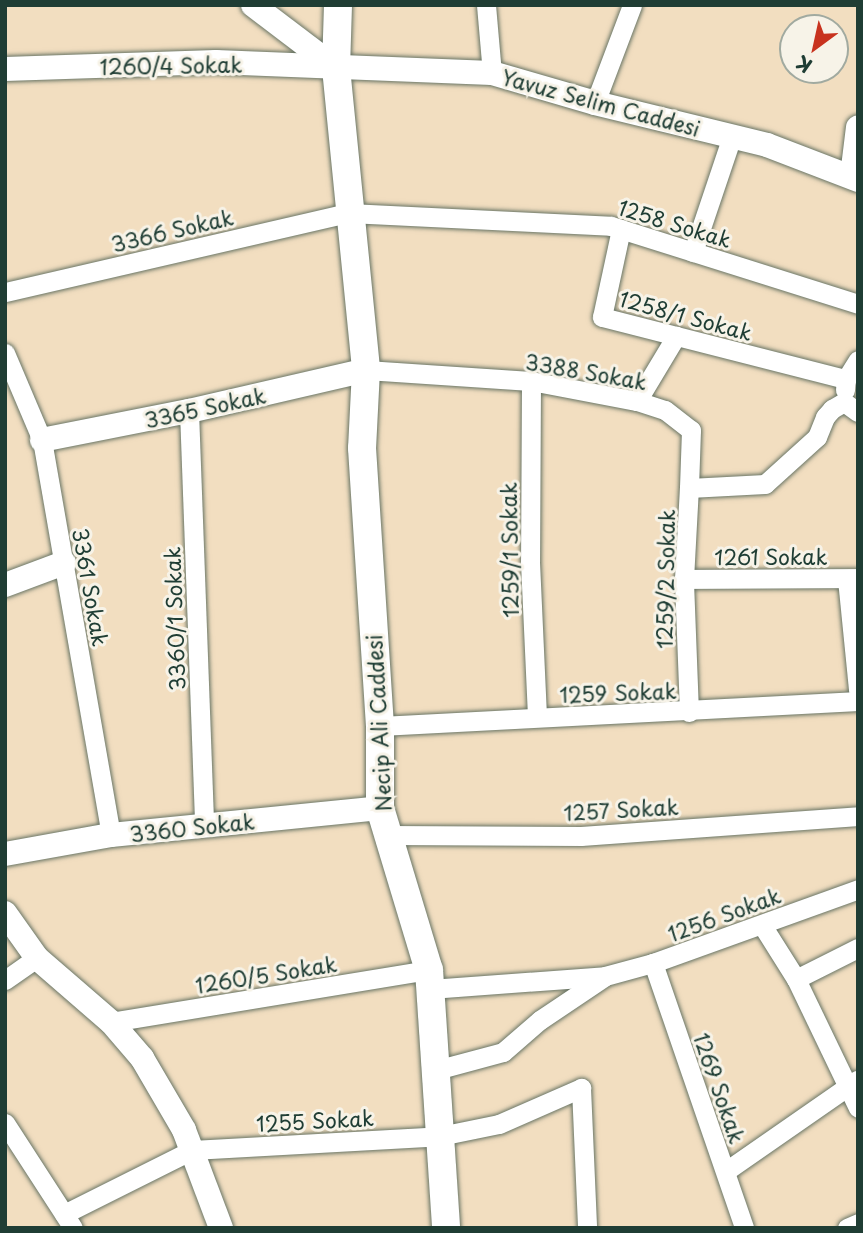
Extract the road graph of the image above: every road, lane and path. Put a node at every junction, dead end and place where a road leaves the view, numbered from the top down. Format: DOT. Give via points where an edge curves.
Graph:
graph roads {
  1 [pos="253,5"];
  2 [pos="338,5"];
  3 [pos="486,5"];
  4 [pos="632,5"];
  5 [pos="337,55"];
  6 [pos="5,69"];
  7 [pos="492,73"];
  8 [pos="595,103"];
  9 [pos="858,127"];
  10 [pos="732,136"];
  11 [pos="856,176"];
  12 [pos="348,213"];
  13 [pos="621,229"];
  14 [pos="693,252"];
  15 [pos="5,292"];
  16 [pos="858,304"];
  17 [pos="676,337"];
  18 [pos="5,353"];
  19 [pos="858,360"];
  20 [pos="366,370"];
  21 [pos="846,379"];
  22 [pos="531,381"];
  23 [pos="637,401"];
  24 [pos="851,407"];
  25 [pos="189,411"];
  26 [pos="42,440"];
  27 [pos="689,488"];
  28 [pos="64,563"];
  29 [pos="684,579"];
  30 [pos="853,579"];
  31 [pos="5,585"];
  32 [pos="858,690"];
  33 [pos="858,701"];
  34 [pos="689,712"];
  35 [pos="537,717"];
  36 [pos="380,726"];
  37 [pos="380,808"];
  38 [pos="858,816"];
  39 [pos="204,826"];
  40 [pos="111,835"];
  41 [pos="386,835"];
  42 [pos="5,854"];
  43 [pos="858,888"];
  44 [pos="5,913"];
  45 [pos="762,925"];
  46 [pos="858,948"];
  47 [pos="37,958"];
  48 [pos="653,964"];
  49 [pos="605,976"];
  50 [pos="430,979"];
  51 [pos="796,979"];
  52 [pos="5,980"];
  53 [pos="111,1022"];
  54 [pos="436,1070"];
  55 [pos="852,1082"];
  56 [pos="858,1108"];
  57 [pos="6,1125"];
  58 [pos="440,1136"];
  59 [pos="191,1150"];
  60 [pos="726,1171"];
  61 [pos="69,1221"];
  62 [pos="858,1223"];
  63 [pos="221,1228"];
  64 [pos="446,1228"];
  65 [pos="587,1228"];
  66 [pos="744,1228"];
  67 [pos="848,1228"];
  1 -- 5 [label="street" via="308,48"];
  2 -- 5 [label="main road, Necip Ali Caddesi"];
  3 -- 7 [label="street"];
  4 -- 8 [label="street"];
  5 -- 6 [label="street, 1260/4 Sokak"];
  5 -- 7 [label="street, Yavuz Selim Caddesi"];
  5 -- 12 [label="main road, Necip Ali Caddesi"];
  7 -- 8 [label="street, Yavuz Selim Caddesi"];
  8 -- 10 [label="street, Yavuz Selim Caddesi"];
  9 -- 11 [label="street"];
  10 -- 11 [label="street, Yavuz Selim Caddesi"];
  10 -- 14 [label="street"];
  12 -- 13 [label="street, 1258 Sokak"];
  12 -- 15 [label="street, 3366 Sokak"];
  12 -- 20 [label="main road, Necip Ali Caddesi"];
  13 -- 14 [label="street, 1258 Sokak"];
  13 -- 17 [label="street, 1258/1 Sokak" via="602,317"];
  14 -- 16 [label="street, 1258 Sokak"];
  17 -- 21 [label="street, 1258/1 Sokak"];
  17 -- 23 [label="street"];
  18 -- 26 [label="street, 3361 Sokak"];
  19 -- 21 [label="street"];
  20 -- 22 [label="street, 3388 Sokak"];
  20 -- 25 [label="street, 3365 Sokak"];
  20 -- 36 [label="main road, Necip Ali Caddesi" via="362,447"];
  21 -- 24 [label="street"];
  22 -- 23 [label="street, 3388 Sokak"];
  22 -- 35 [label="street, 1259/1 Sokak" via="530,562"];
  23 -- 27 [label="street, 3388 Sokak" via="665,410 691,430"];
  24 -- 27 [label="street" via="825,416 817,437 765,484"];
  25 -- 26 [label="street, 3365 Sokak"];
  25 -- 39 [label="street, 3360/1 Sokak"];
  26 -- 28 [label="street, 3361 Sokak"];
  27 -- 29 [label="street, 1259/2 Sokak"];
  28 -- 31 [label="street"];
  28 -- 40 [label="street, 3361 Sokak"];
  29 -- 30 [label="street, 1261 Sokak"];
  29 -- 34 [label="street, 1259/2 Sokak"];
  30 -- 32 [label="street"];
  33 -- 34 [label="street, 1259 Sokak"];
  34 -- 35 [label="street, 1259 Sokak"];
  35 -- 36 [label="street, 1259 Sokak"];
  36 -- 37 [label="main road, Necip Ali Caddesi"];
  37 -- 39 [label="street, 3360 Sokak"];
  37 -- 41 [label="main road, Necip Ali Caddesi"];
  38 -- 41 [label="street, 1257 Sokak" via="582,836"];
  39 -- 40 [label="street, 3360 Sokak"];
  40 -- 42 [label="street, 3360 Sokak"];
  41 -- 50 [label="main road, Necip Ali Caddesi"];
  43 -- 45 [label="street, 1256 Sokak"];
  44 -- 47 [label="street"];
  45 -- 48 [label="street, 1256 Sokak"];
  45 -- 51 [label="street"];
  46 -- 51 [label="street"];
  47 -- 52 [label="street"];
  47 -- 53 [label="street"];
  48 -- 49 [label="street, 1256 Sokak"];
  48 -- 60 [label="street, 1269 Sokak"];
  49 -- 50 [label="street, 1256 Sokak"];
  49 -- 54 [label="street, 1256 Sokak" via="540,1020 503,1052"];
  50 -- 53 [label="street, 1260/5 Sokak"];
  50 -- 54 [label="main road, Necip Ali Caddesi"];
  51 -- 55 [label="street"];
  53 -- 59 [label="street" via="142,1058"];
  54 -- 58 [label="main road, Necip Ali Caddesi"];
  55 -- 56 [label="street"];
  55 -- 60 [label="street"];
  57 -- 61 [label="street"];
  58 -- 59 [label="street, 1255 Sokak"];
  58 -- 64 [label="main road, Necip Ali Caddesi"];
  58 -- 65 [label="street, 1255 Sokak" via="499,1124 581,1088"];
  59 -- 61 [label="street"];
  59 -- 63 [label="street"];
  60 -- 66 [label="street, 1269 Sokak"];
  62 -- 67 [label="street"];
}
